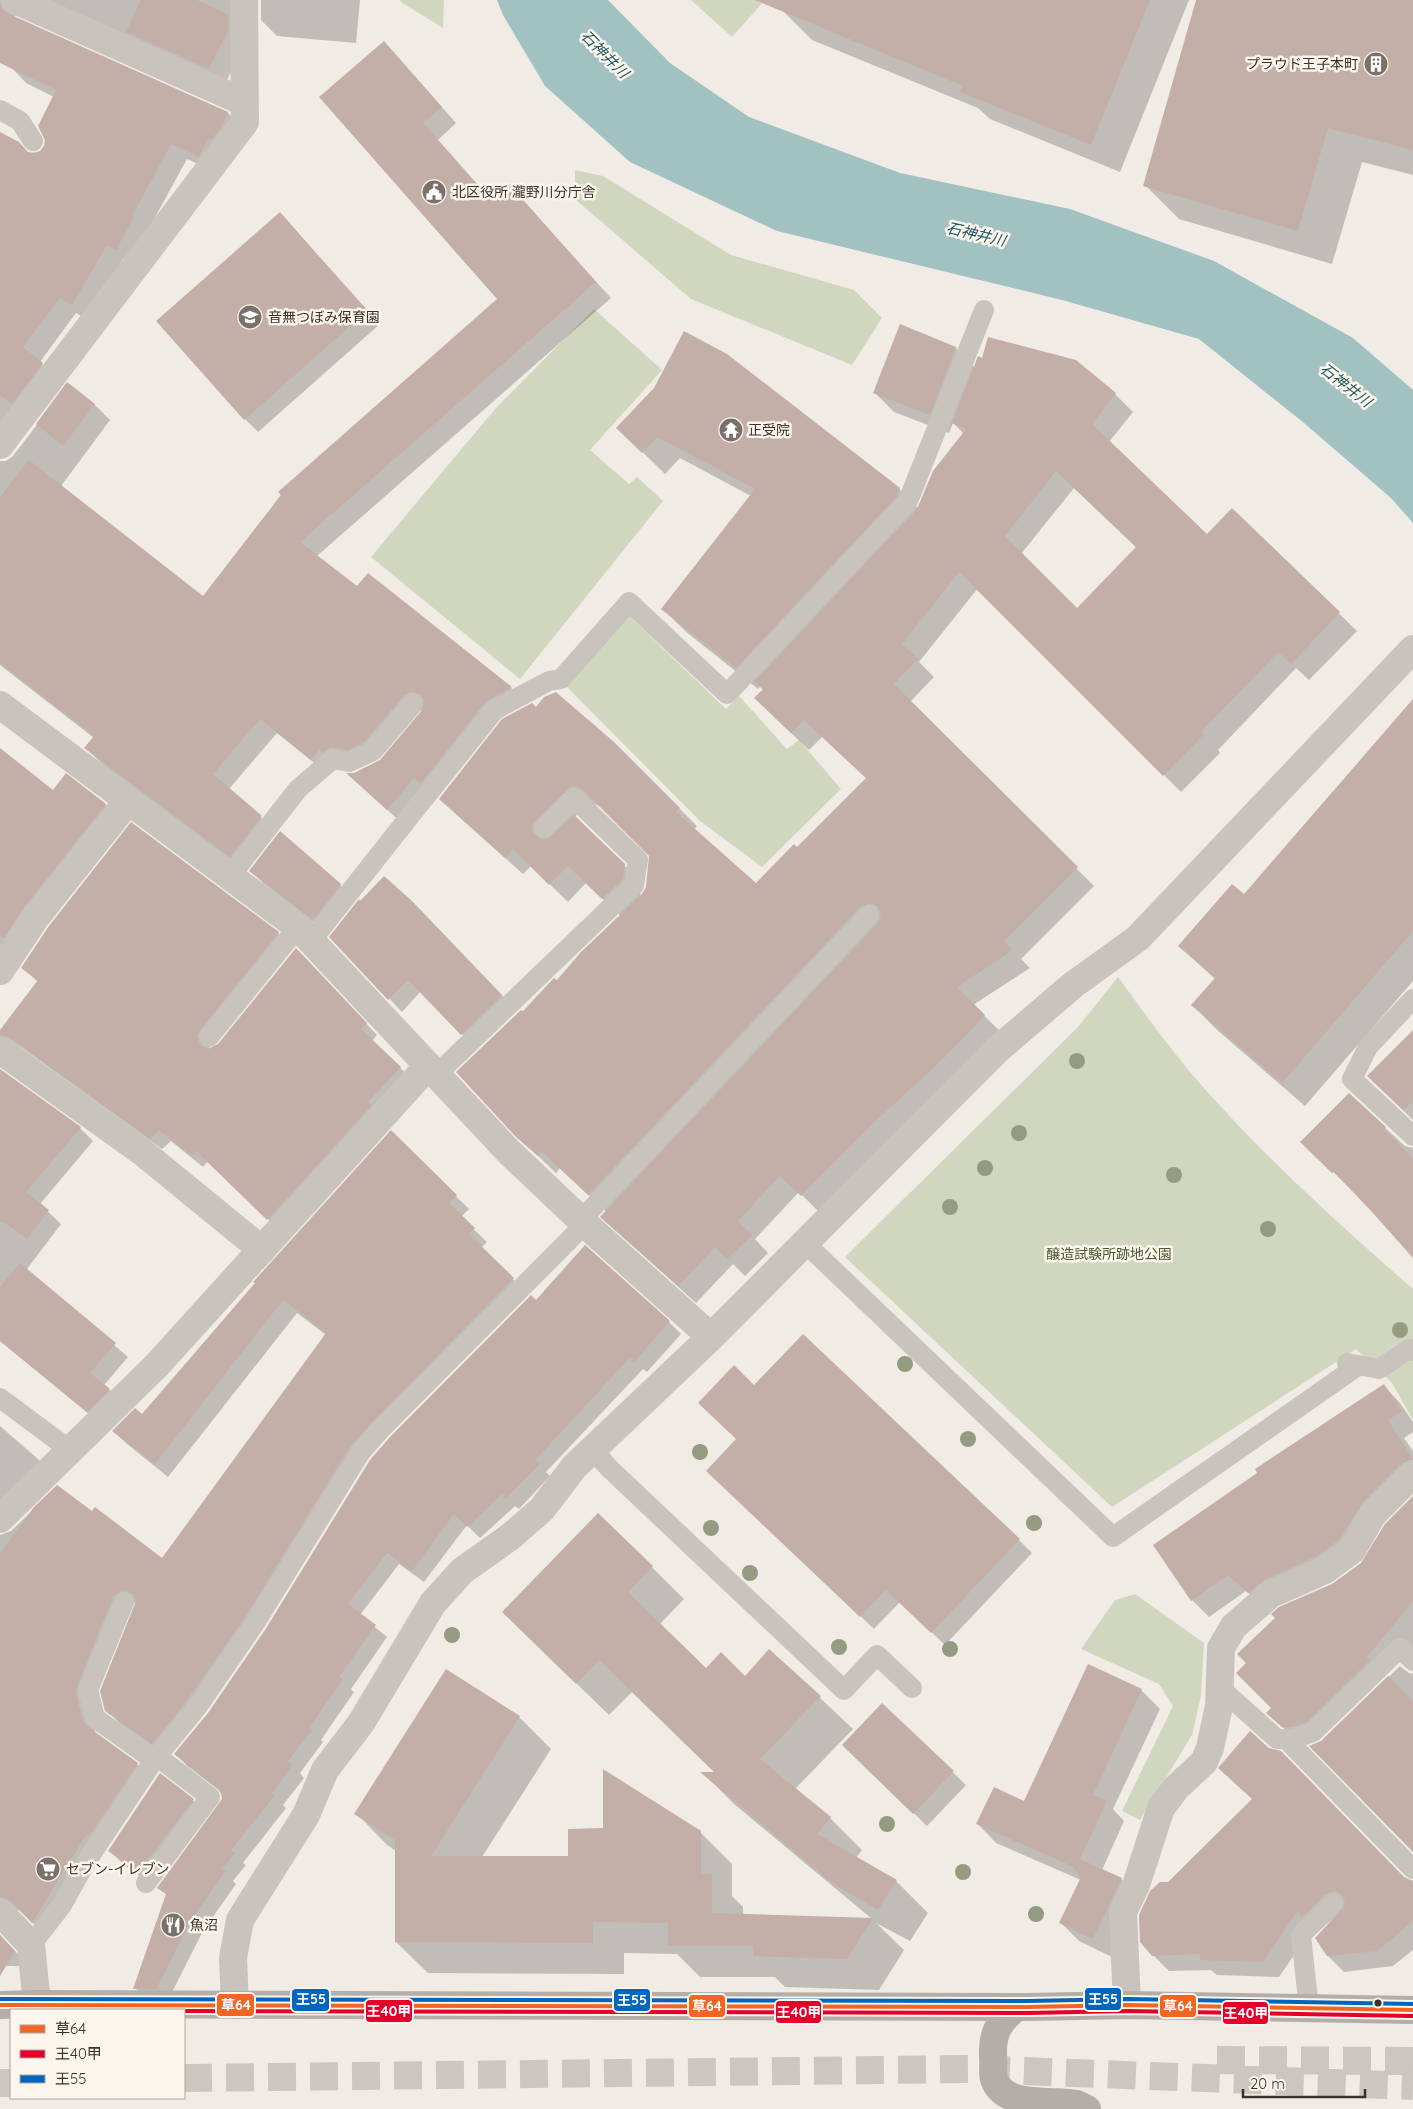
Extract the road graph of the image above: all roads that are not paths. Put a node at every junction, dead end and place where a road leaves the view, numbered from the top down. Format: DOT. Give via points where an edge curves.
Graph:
graph roads {
  1 [pos="15,0"];
  2 [pos="244,0"];
  3 [pos="244,102"];
  4 [pos="0,110"];
  5 [pos="33,141"];
  6 [pos="984,310"];
  7 [pos="0,445"];
  8 [pos="1413,649"];
  9 [pos="413,703"];
  10 [pos="0,705"];
  11 [pos="128,801"];
  12 [pos="544,828"];
  13 [pos="230,876"];
  14 [pos="868,915"];
  15 [pos="305,934"];
  16 [pos="0,971"];
  17 [pos="1413,999"];
  18 [pos="209,1038"];
  19 [pos="0,1050"];
  20 [pos="432,1070"];
  21 [pos="1413,1136"];
  22 [pos="583,1222"];
  23 [pos="804,1243"];
  24 [pos="262,1250"];
  25 [pos="711,1337"];
  26 [pos="1413,1351"];
  27 [pos="0,1398"];
  28 [pos="70,1450"];
  29 [pos="593,1450"];
  30 [pos="1413,1474"];
  31 [pos="0,1519"];
  32 [pos="124,1602"];
  33 [pos="1412,1659"];
  34 [pos="912,1688"];
  35 [pos="1220,1688"];
  36 [pos="1286,1739"];
  37 [pos="156,1758"];
  38 [pos="1413,1869"];
  39 [pos="146,1883"];
  40 [pos="1332,1903"];
  41 [pos="0,1912"];
  42 [pos="31,1946"];
  43 [pos="37,2004"];
  44 [pos="0,2005"];
  45 [pos="235,2005"];
  46 [pos="1127,2005"];
  47 [pos="1017,2007"];
  48 [pos="1309,2009"];
  49 [pos="1413,2010"];
  50 [pos="1087,2109"];
  1 -- 3 [label="street"];
  2 -- 3 [label="street"];
  3 -- 7 [label="street" via="244,122"];
  4 -- 5 [label="lane" via="20,120"];
  6 -- 15 [label="lane" via="908,501 727,694 629,602 561,679 549,681 494,710"];
  8 -- 23 [label="street" via="1138,938 1073,985 997,1050"];
  9 -- 13 [label="lane" via="371,752 349,762 333,759 298,789"];
  10 -- 11 [label="street"];
  11 -- 13 [label="street"];
  11 -- 16 [label="street" via="36,918"];
  12 -- 20 [label="lane" via="574,798 638,860 634,885"];
  13 -- 15 [label="street"];
  14 -- 22 [label="lane"];
  15 -- 18 [label="lane"];
  15 -- 20 [label="street"];
  17 -- 21 [label="lane" via="1368,1047 1352,1079"];
  19 -- 24 [label="street" via="142,1151"];
  20 -- 22 [label="street" via="509,1152"];
  20 -- 24 [label="street"];
  22 -- 25 [label="street"];
  22 -- 37 [label="lane" via="360,1453 255,1623 198,1706"];
  23 -- 25 [label="street"];
  23 -- 26 [label="lane" via="1112,1537 1351,1364 1379,1369 1409,1349"];
  24 -- 28 [label="street" via="157,1365"];
  25 -- 29 [label="street"];
  27 -- 28 [label="lane"];
  28 -- 31 [label="street"];
  29 -- 34 [label="lane" via="844,1690 876,1655"];
  29 -- 45 [label="street" via="574,1467 542,1509 510,1537 462,1571 433,1603 361,1723 325,1770 306,1815 240,1920 233,1958"];
  30 -- 35 [label="street" via="1373,1514 1352,1550 1325,1570 1271,1594 1234,1626 1221,1648"];
  32 -- 37 [label="lane" via="88,1690 95,1718"];
  33 -- 36 [label="lane" via="1400,1648 1313,1732"];
  35 -- 36 [label="lane" via="1277,1739"];
  35 -- 46 [label="street" via="1220,1706 1204,1762 1176,1788 1161,1808 1136,1886 1123,1912"];
  36 -- 38 [label="lane"];
  37 -- 39 [label="lane" via="210,1797"];
  37 -- 42 [label="lane" via="86,1862 62,1905"];
  40 -- 48 [label="lane" via="1301,1935"];
  41 -- 42 [label="street"];
  42 -- 43 [label="street"];
  43 -- 44 [label="highway"];
  43 -- 45 [label="highway"];
  45 -- 47 [label="highway"];
  46 -- 47 [label="highway"];
  46 -- 48 [label="highway"];
  47 -- 50 [label="highway" via="995,2032 994,2078 998,2086 1014,2098 1030,2103 1077,2104"];
  48 -- 49 [label="highway"];
}
